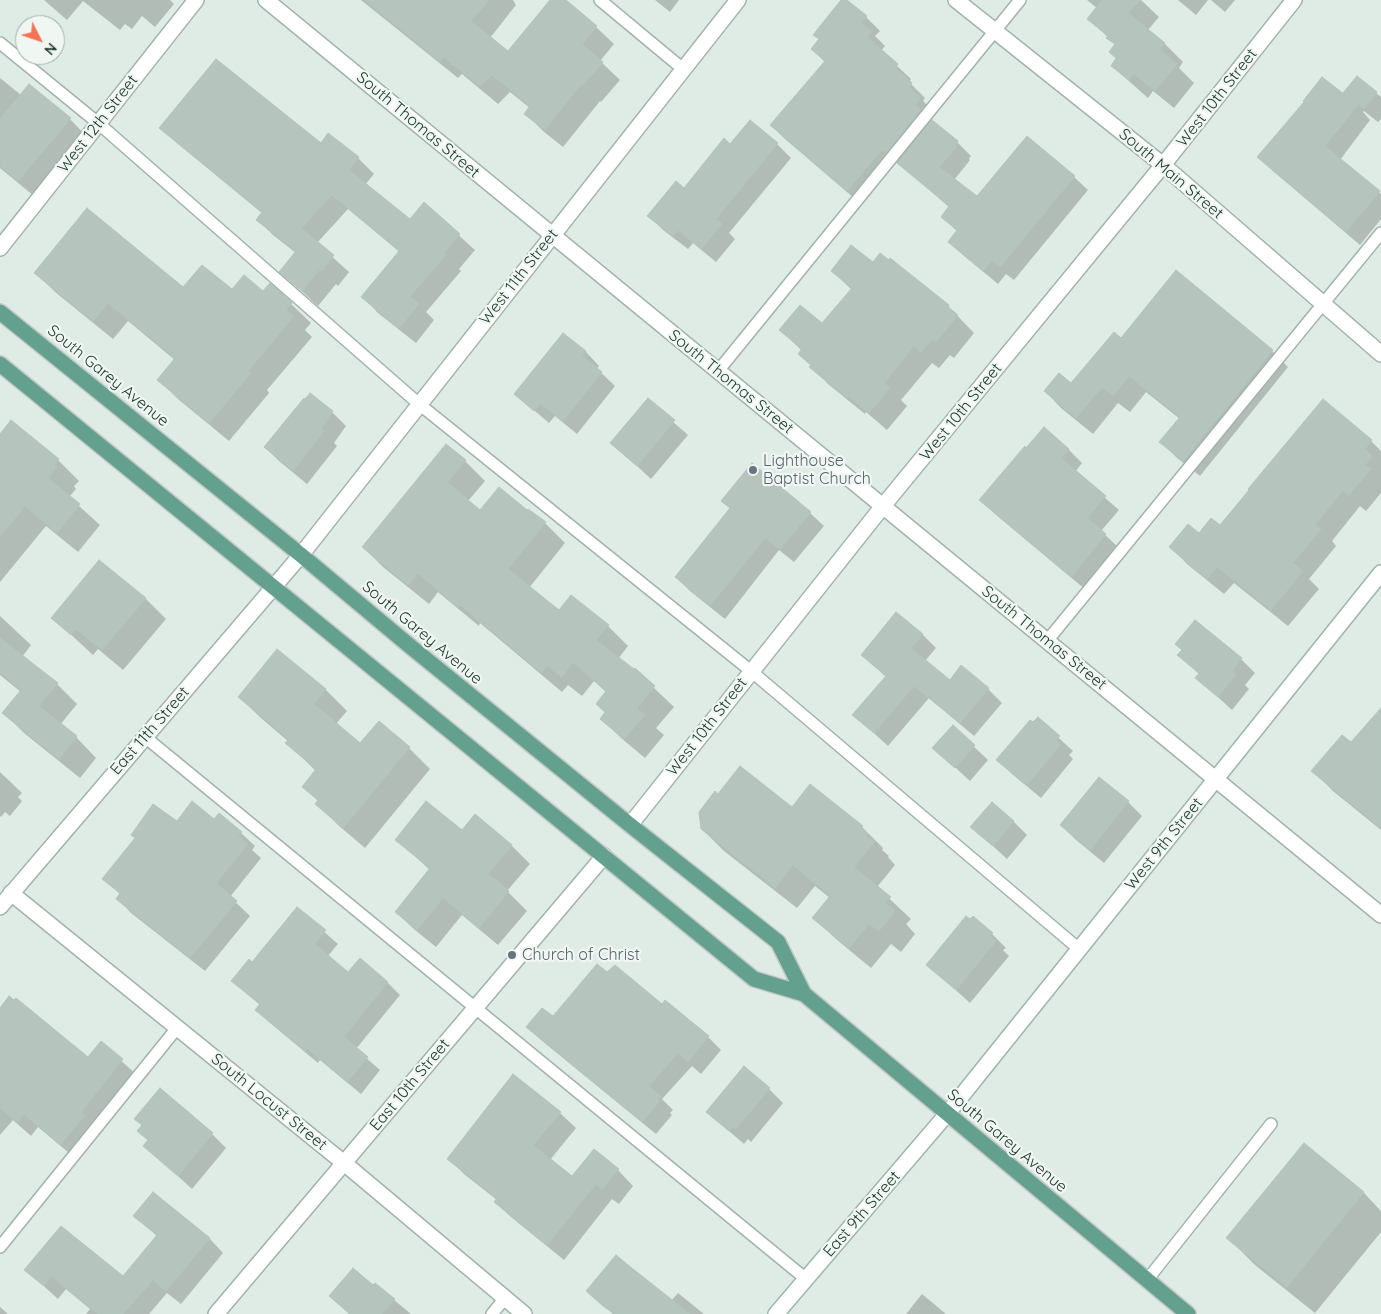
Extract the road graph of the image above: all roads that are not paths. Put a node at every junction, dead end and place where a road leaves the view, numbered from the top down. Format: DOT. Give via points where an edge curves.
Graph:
graph roads {
  1 [pos="196,0"];
  2 [pos="266,0"];
  3 [pos="600,0"];
  4 [pos="738,0"];
  5 [pos="956,0"];
  6 [pos="1020,0"];
  7 [pos="1294,0"];
  8 [pos="995,31"];
  9 [pos="0,43"];
  10 [pos="683,69"];
  11 [pos="98,123"];
  12 [pos="1164,165"];
  13 [pos="1381,233"];
  14 [pos="551,235"];
  15 [pos="0,248"];
  16 [pos="1324,304"];
  17 [pos="0,312"];
  18 [pos="1381,354"];
  19 [pos="0,364"];
  20 [pos="718,371"];
  21 [pos="419,404"];
  22 [pos="883,506"];
  23 [pos="301,555"];
  24 [pos="1381,573"];
  25 [pos="273,587"];
  26 [pos="1047,641"];
  27 [pos="751,671"];
  28 [pos="145,737"];
  29 [pos="1216,780"];
  30 [pos="630,825"];
  31 [pos="604,856"];
  32 [pos="11,893"];
  33 [pos="0,907"];
  34 [pos="1381,915"];
  35 [pos="1080,949"];
  36 [pos="804,994"];
  37 [pos="475,1008"];
  38 [pos="178,1028"];
  39 [pos="947,1114"];
  40 [pos="1271,1124"];
  41 [pos="344,1163"];
  42 [pos="0,1247"];
  43 [pos="806,1279"];
  44 [pos="1147,1280"];
  45 [pos="505,1298"];
  46 [pos="216,1314"];
  47 [pos="492,1314"];
  48 [pos="524,1314"];
  49 [pos="776,1314"];
  50 [pos="1188,1314"];
  1 -- 11 [label="street, West 12th Street"];
  2 -- 14 [label="street, South Thomas Street"];
  3 -- 10 [label="lane"];
  4 -- 10 [label="street, West 11th Street"];
  5 -- 8 [label="street, South Main Street"];
  6 -- 8 [label="lane"];
  7 -- 12 [label="street, West 10th Street"];
  8 -- 12 [label="street, South Main Street"];
  8 -- 20 [label="lane"];
  9 -- 11 [label="lane"];
  10 -- 14 [label="street, West 11th Street"];
  11 -- 15 [label="street, West 12th Street"];
  11 -- 21 [label="lane"];
  12 -- 16 [label="street, South Main Street"];
  12 -- 22 [label="street, West 10th Street"];
  13 -- 16 [label="lane"];
  14 -- 20 [label="street, South Thomas Street"];
  14 -- 21 [label="street, West 11th Street"];
  16 -- 18 [label="street, South Main Street"];
  16 -- 26 [label="lane"];
  17 -- 23 [label="main road, South Garey Avenue"];
  19 -- 25 [label="main road, South Garey Avenue"];
  20 -- 22 [label="street, South Thomas Street"];
  21 -- 23 [label="street, West 11th Street"];
  21 -- 27 [label="lane"];
  22 -- 26 [label="street, South Thomas Street"];
  22 -- 27 [label="street, West 10th Street"];
  23 -- 25 [label="street, East 11th Street"];
  23 -- 30 [label="main road, South Garey Avenue"];
  24 -- 29 [label="street, West 9th Street"];
  25 -- 28 [label="street, East 11th Street"];
  25 -- 31 [label="main road, South Garey Avenue"];
  26 -- 29 [label="street, South Thomas Street"];
  27 -- 30 [label="street, West 10th Street"];
  27 -- 35 [label="lane"];
  28 -- 32 [label="street, East 11th Street"];
  28 -- 37 [label="lane"];
  29 -- 34 [label="street, South Thomas Street"];
  29 -- 35 [label="street, West 9th Street"];
  30 -- 36 [label="main road, South Garey Avenue" via="778,942"];
  31 -- 36 [label="main road, South Garey Avenue" via="754,980"];
  31 -- 37 [label="street, East 10th Street"];
  32 -- 33 [label="street, East 11th Street"];
  32 -- 38 [label="street, South Locust Street"];
  35 -- 39 [label="street, West 9th Street"];
  36 -- 39 [label="main road, South Garey Avenue"];
  37 -- 41 [label="street, East 10th Street"];
  37 -- 43 [label="lane"];
  38 -- 41 [label="street, South Locust Street"];
  38 -- 42 [label="lane"];
  39 -- 43 [label="street, East 9th Street"];
  39 -- 44 [label="main road, South Garey Avenue"];
  40 -- 44 [label="lane"];
  41 -- 45 [label="street, South Locust Street"];
  41 -- 46 [label="street, East 10th Street"];
  43 -- 49 [label="street, East 9th Street"];
  44 -- 50 [label="main road, South Garey Avenue"];
  45 -- 47 [label="lane"];
  45 -- 48 [label="street, South Locust Street"];
}
